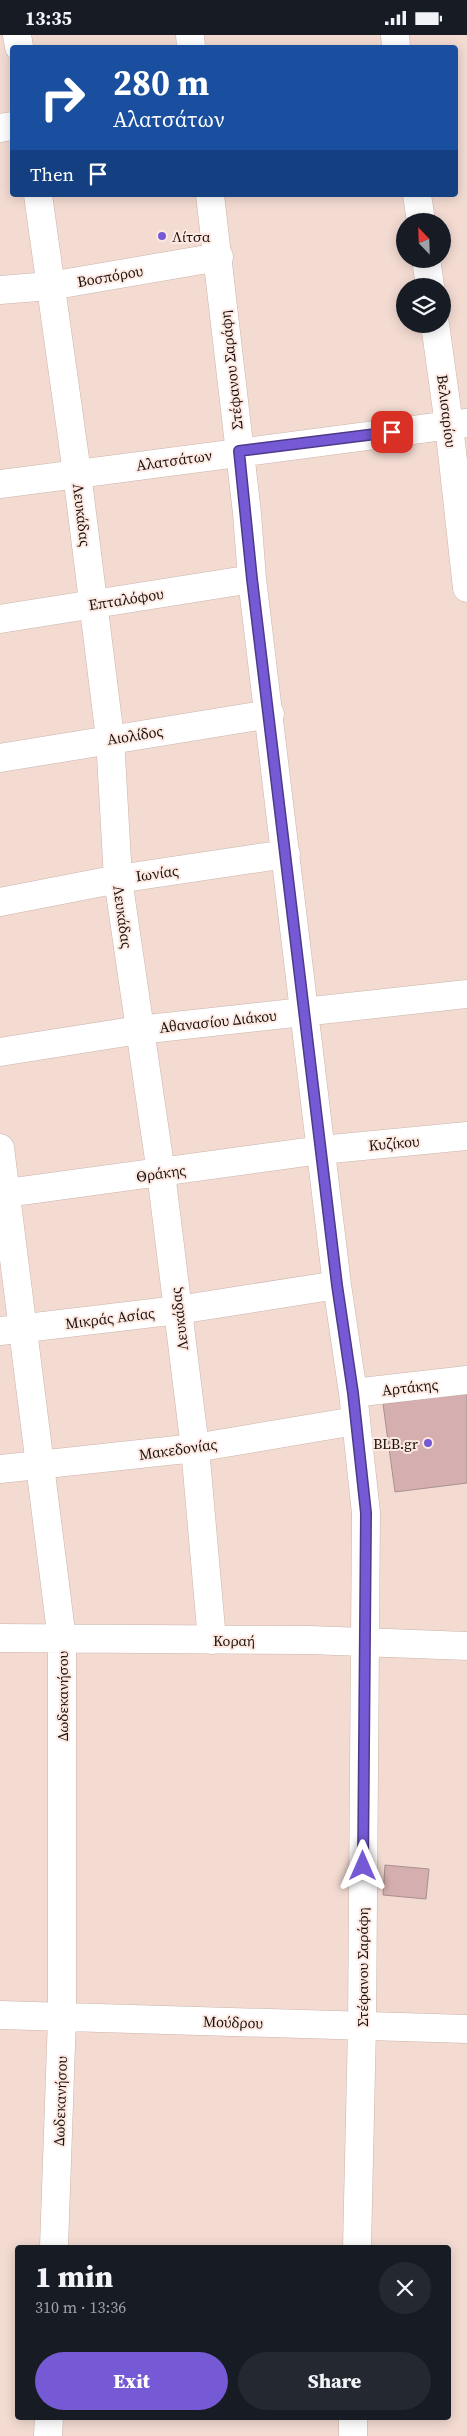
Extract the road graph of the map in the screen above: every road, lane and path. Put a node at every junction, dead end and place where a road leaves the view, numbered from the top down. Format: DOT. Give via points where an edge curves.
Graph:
graph roads {
  1 [pos="38,197"];
  2 [pos="210,197"];
  3 [pos="417,197"];
  4 [pos="420,213"];
  5 [pos="219,257"];
  6 [pos="50,286"];
  7 [pos="0,291"];
  8 [pos="437,333"];
  9 [pos="458,424"];
  10 [pos="239,451"];
  11 [pos="77,473"];
  12 [pos="0,484"];
  13 [pos="252,579"];
  14 [pos="467,588"];
  15 [pos="94,603"];
  16 [pos="0,619"];
  17 [pos="270,714"];
  18 [pos="110,738"];
  19 [pos="0,758"];
  20 [pos="286,854"];
  21 [pos="118,879"];
  22 [pos="0,902"];
  23 [pos="467,994"];
  24 [pos="304,1012"];
  25 [pos="139,1030"];
  26 [pos="0,1052"];
  27 [pos="467,1136"];
  28 [pos="0,1148"];
  29 [pos="321,1150"];
  30 [pos="161,1173"];
  31 [pos="3,1194"];
  32 [pos="337,1285"];
  33 [pos="178,1310"];
  34 [pos="12,1329"];
  35 [pos="467,1380"];
  36 [pos="353,1393"];
  37 [pos="355,1421"];
  38 [pos="195,1448"];
  39 [pos="41,1465"];
  40 [pos="0,1469"];
  41 [pos="0,1638"];
  42 [pos="62,1640"];
  43 [pos="212,1640"];
  44 [pos="365,1642"];
  45 [pos="467,1646"];
  46 [pos="0,2015"];
  47 [pos="62,2017"];
  48 [pos="362,2025"];
  49 [pos="467,2029"];
  50 [pos="54,2245"];
  51 [pos="357,2245"];
  52 [pos="49,2420"];
  53 [pos="353,2420"];
  54 [pos="48,2436"];
  55 [pos="353,2436"];
  1 -- 6 [label="street, Λευκάδας"];
  2 -- 5 [label="street, Στέφανου Σαράφη"];
  3 -- 4 [label="street"];
  5 -- 6 [label="street, Βοσπόρου"];
  5 -- 10 [label="street, Στέφανου Σαράφη"];
  6 -- 7 [label="street, Βοσπόρου"];
  6 -- 11 [label="street, Λευκάδας"];
  8 -- 9 [label="street, Βελισαρίου"];
  9 -- 10 [label="street, Αλατσάτων"];
  9 -- 14 [label="street, Βελισαρίου"];
  10 -- 11 [label="street, Αλατσάτων"];
  10 -- 13 [label="street, Στέφανου Σαράφη"];
  11 -- 12 [label="street, Αλατσάτων"];
  11 -- 15 [label="street, Λευκάδας"];
  13 -- 15 [label="street, Επταλόφου"];
  13 -- 17 [label="street, Στέφανου Σαράφη"];
  15 -- 16 [label="street, Επταλόφου"];
  15 -- 18 [label="street, Λευκάδας"];
  17 -- 18 [label="street, Αιολίδος"];
  17 -- 20 [label="street, Στέφανου Σαράφη"];
  18 -- 19 [label="street, Αιολίδος"];
  18 -- 21 [label="street, Λευκάδας"];
  20 -- 21 [label="street, Ιωνίας"];
  20 -- 24 [label="street, Στέφανου Σαράφη"];
  21 -- 22 [label="street, Ιωνίας"];
  21 -- 25 [label="street, Λευκάδας"];
  23 -- 24 [label="street, Αθανασίου Διάκου"];
  24 -- 25 [label="street, Αθανασίου Διάκου"];
  24 -- 29 [label="street, Στέφανου Σαράφη"];
  25 -- 26 [label="street, Αθανασίου Διάκου"];
  25 -- 30 [label="street, Λευκάδας"];
  27 -- 29 [label="street, Κυζίκου"];
  28 -- 31 [label="street, Δωδεκανήσου"];
  29 -- 30 [label="street, Θράκης"];
  29 -- 32 [label="street, Στέφανου Σαράφη"];
  30 -- 31 [label="street, Θράκης"];
  30 -- 33 [label="street, Λευκάδας"];
  31 -- 34 [label="street, Δωδεκανήσου"];
  32 -- 33 [label="street, Μικράς Ασίας"];
  32 -- 36 [label="street, Στέφανου Σαράφη"];
  33 -- 34 [label="street, Μικράς Ασίας"];
  33 -- 38 [label="street, Λευκάδας"];
  34 -- 39 [label="street, Δωδεκανήσου"];
  35 -- 36 [label="street, Αρτάκης"];
  36 -- 37 [label="street, Στέφανου Σαράφη"];
  37 -- 38 [label="street, Μακεδονίας"];
  37 -- 44 [label="street, Στέφανου Σαράφη" via="366,1513"];
  38 -- 39 [label="street, Μακεδονίας"];
  38 -- 43 [label="street, Λευκάδας"];
  39 -- 40 [label="street, Μακεδονίας"];
  39 -- 42 [label="street, Δωδεκανήσου"];
  41 -- 42 [label="street, Κοραή"];
  42 -- 43 [label="street, Κοραή"];
  42 -- 47 [label="street, Δωδεκανήσου"];
  43 -- 44 [label="street, Κοραή"];
  44 -- 45 [label="street, Κοραή"];
  44 -- 48 [label="street, Στέφανου Σαράφη"];
  46 -- 47 [label="street, Μούδρου"];
  47 -- 48 [label="street, Μούδρου"];
  47 -- 50 [label="street, Δωδεκανήσου"];
  48 -- 49 [label="street, Μούδρου"];
  48 -- 51 [label="street, Στέφανου Σαράφη"];
  52 -- 54 [label="street"];
  53 -- 55 [label="street"];
}
